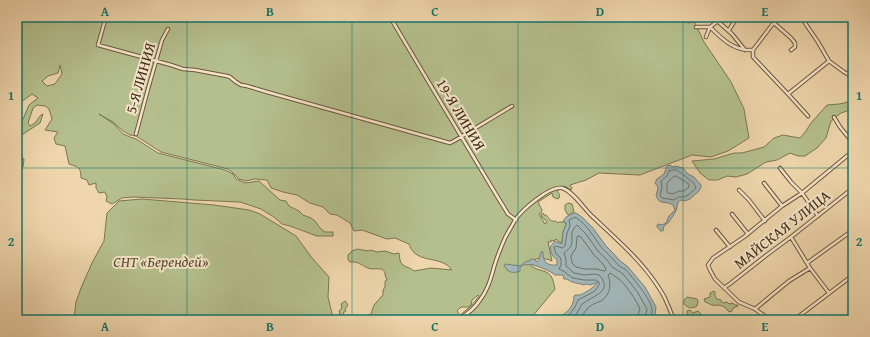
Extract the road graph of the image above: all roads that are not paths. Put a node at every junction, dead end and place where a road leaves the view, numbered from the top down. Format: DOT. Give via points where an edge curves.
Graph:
graph roads {
  1 [pos="106,17"];
  2 [pos="390,17"];
  3 [pos="695,17"];
  4 [pos="713,17"];
  5 [pos="737,17"];
  6 [pos="778,17"];
  7 [pos="801,17"];
  8 [pos="690,20"];
  9 [pos="718,21"];
  10 [pos="774,23"];
  11 [pos="696,27"];
  12 [pos="710,27"];
  13 [pos="168,29"];
  14 [pos="729,30"];
  15 [pos="706,37"];
  16 [pos="745,50"];
  17 [pos="752,50"];
  18 [pos="791,50"];
  19 [pos="156,61"];
  20 [pos="829,61"];
  21 [pos="853,77"];
  22 [pos="788,94"];
  23 [pos="512,106"];
  24 [pos="808,116"];
  25 [pos="834,117"];
  26 [pos="136,134"];
  27 [pos="462,137"];
  28 [pos="853,143"];
  29 [pos="853,151"];
  30 [pos="780,168"];
  31 [pos="764,183"];
  32 [pos="853,188"];
  33 [pos="739,190"];
  34 [pos="802,193"];
  35 [pos="782,206"];
  36 [pos="732,214"];
  37 [pos="818,216"];
  38 [pos="516,220"];
  39 [pos="765,221"];
  40 [pos="716,230"];
  41 [pos="853,230"];
  42 [pos="748,234"];
  43 [pos="791,237"];
  44 [pos="730,247"];
  45 [pos="808,263"];
  46 [pos="810,268"];
  47 [pos="853,275"];
  48 [pos="724,288"];
  49 [pos="829,293"];
  50 [pos="755,309"];
  51 [pos="17,320"];
  52 [pos="36,320"];
  53 [pos="458,320"];
  54 [pos="675,320"];
  55 [pos="770,320"];
  56 [pos="794,320"];
  1 -- 19 [label="street" via="98,45"];
  2 -- 27 [label="street, 19-Я ЛИНИЯ"];
  3 -- 8 [label="street"];
  4 -- 9 [label="street"];
  5 -- 14 [label="street"];
  6 -- 10 [label="street"];
  7 -- 20 [label="street"];
  9 -- 12 [label="street"];
  9 -- 14 [label="street"];
  10 -- 17 [label="street"];
  10 -- 18 [label="street" via="795,43"];
  11 -- 12 [label="street"];
  12 -- 15 [label="street"];
  12 -- 16 [label="street" via="725,41"];
  13 -- 19 [label="street, 5-Я ЛИНИЯ"];
  14 -- 16 [label="street"];
  16 -- 17 [label="street"];
  17 -- 22 [label="street" via="753,57"];
  19 -- 26 [label="street, 5-Я ЛИНИЯ"];
  19 -- 27 [label="street" via="183,69 230,77 241,85 442,141 450,142"];
  20 -- 21 [label="street"];
  20 -- 22 [label="street"];
  22 -- 24 [label="street"];
  23 -- 27 [label="street"];
  25 -- 28 [label="street"];
  27 -- 38 [label="street, 19-Я ЛИНИЯ" via="508,214"];
  29 -- 34 [label="street"];
  30 -- 34 [label="street"];
  31 -- 35 [label="street"];
  32 -- 37 [label="street, МАЙСКАЯ УЛИЦА"];
  33 -- 39 [label="street"];
  34 -- 35 [label="street"];
  34 -- 37 [label="street"];
  35 -- 39 [label="street"];
  36 -- 42 [label="street"];
  37 -- 43 [label="street, МАЙСКАЯ УЛИЦА"];
  38 -- 53 [label="street" via="505,239 485,293 480,301"];
  38 -- 54 [label="street" via="527,207 545,194 556,188 566,190 653,278"];
  39 -- 42 [label="street"];
  40 -- 44 [label="street"];
  41 -- 45 [label="street"];
  42 -- 44 [label="street"];
  43 -- 45 [label="street"];
  43 -- 48 [label="street, МАЙСКАЯ УЛИЦА"];
  44 -- 48 [label="street" via="713,258 708,265 715,279"];
  45 -- 46 [label="street"];
  46 -- 49 [label="street"];
  46 -- 50 [label="street" via="789,281"];
  47 -- 49 [label="street"];
  48 -- 50 [label="street" via="739,302"];
  49 -- 56 [label="street"];
  50 -- 55 [label="street"];
  51 -- 52 [label="street"];
}
